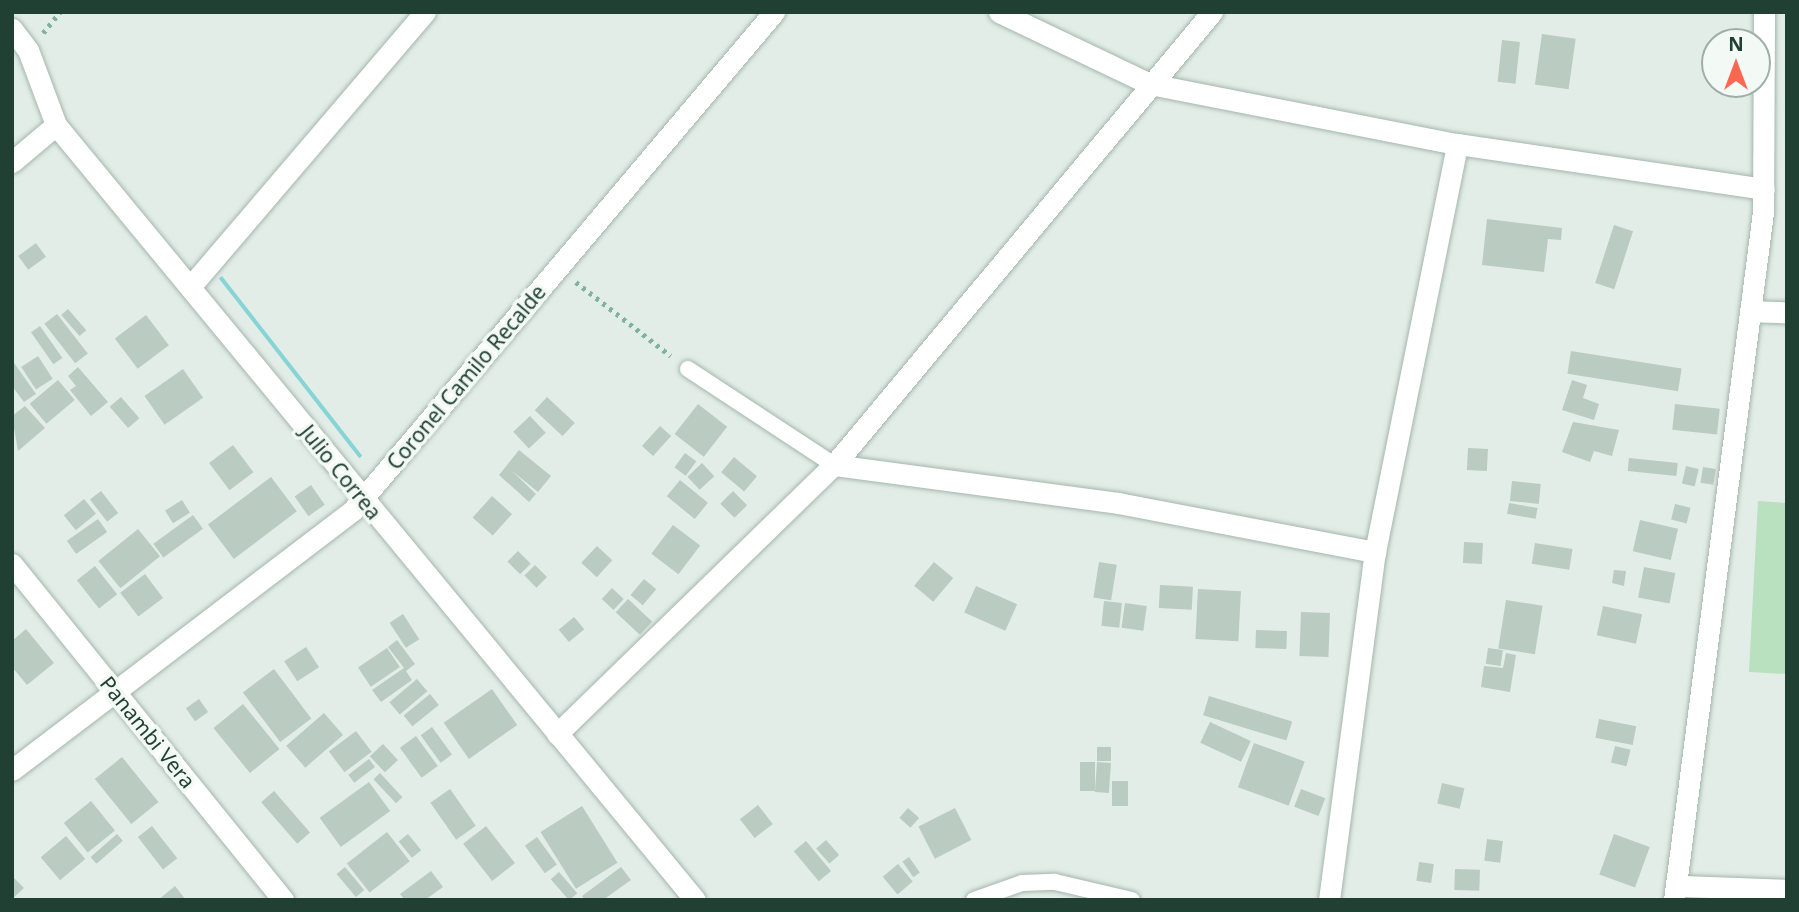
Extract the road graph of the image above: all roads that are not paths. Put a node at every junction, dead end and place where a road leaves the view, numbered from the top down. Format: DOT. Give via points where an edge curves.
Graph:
graph roads {
  1 [pos="425,12"];
  2 [pos="999,12"];
  3 [pos="1212,12"];
  4 [pos="1764,12"];
  5 [pos="760,18"];
  6 [pos="12,29"];
  7 [pos="1150,84"];
  8 [pos="57,125"];
  9 [pos="1457,144"];
  10 [pos="12,162"];
  11 [pos="1764,189"];
  12 [pos="190,287"];
  13 [pos="1750,312"];
  14 [pos="1787,312"];
  15 [pos="688,369"];
  16 [pos="834,465"];
  17 [pos="363,498"];
  18 [pos="1375,551"];
  19 [pos="12,564"];
  20 [pos="115,691"];
  21 [pos="557,734"];
  22 [pos="12,770"];
  23 [pos="1787,890"];
  24 [pos="1676,893"];
  25 [pos="283,900"];
  26 [pos="695,900"];
  27 [pos="974,900"];
  28 [pos="1132,900"];
  29 [pos="1329,900"];
  1 -- 12 [label="street"];
  2 -- 7 [label="street"];
  3 -- 7 [label="street"];
  4 -- 11 [label="street"];
  5 -- 17 [label="street, Coronel Camilo Recalde" via="558,268"];
  6 -- 8 [label="street, Julio Correa" via="28,50"];
  7 -- 9 [label="street"];
  7 -- 16 [label="street"];
  8 -- 10 [label="street"];
  8 -- 12 [label="street, Julio Correa"];
  9 -- 11 [label="street"];
  9 -- 18 [label="street"];
  11 -- 13 [label="street"];
  12 -- 17 [label="street, Julio Correa"];
  13 -- 14 [label="street"];
  13 -- 24 [label="street"];
  15 -- 16 [label="lane"];
  16 -- 18 [label="street" via="1118,503"];
  16 -- 21 [label="street"];
  17 -- 20 [label="street, Coronel Camilo Recalde"];
  17 -- 21 [label="street, Julio Correa"];
  18 -- 29 [label="street"];
  19 -- 20 [label="street, Panambi Vera"];
  20 -- 22 [label="street, Coronel Camilo Recalde"];
  20 -- 25 [label="street, Panambi Vera"];
  21 -- 26 [label="street, Julio Correa"];
  23 -- 24 [label="street"];
  27 -- 28 [label="lane" via="1021,883 1055,882"];
}
